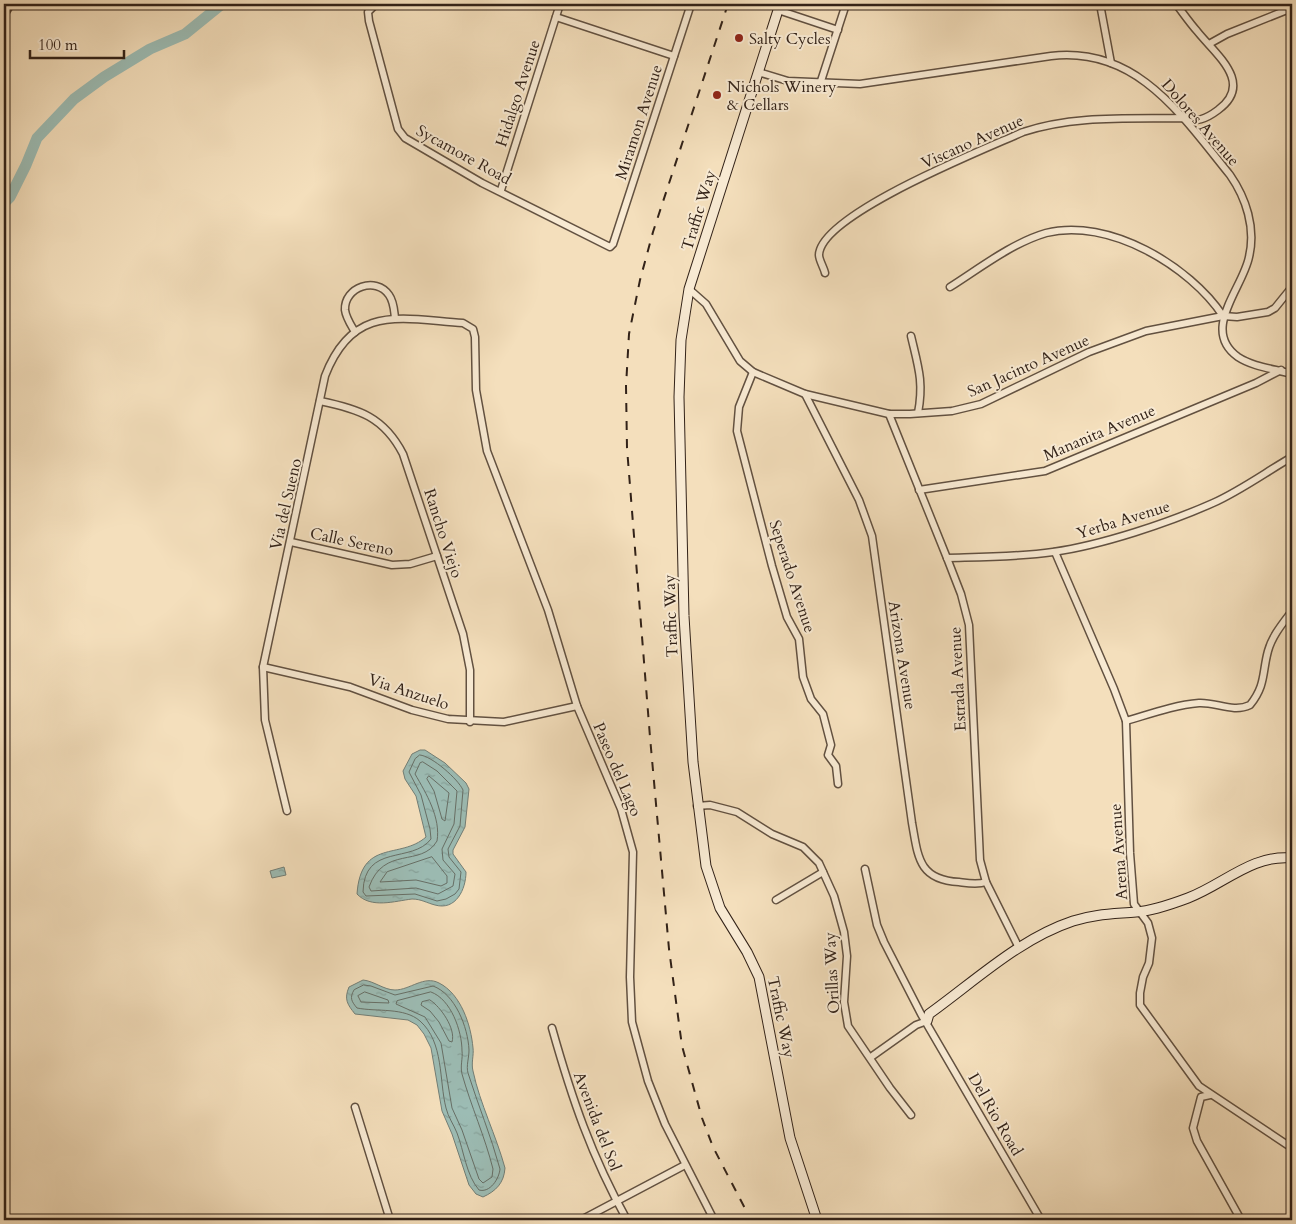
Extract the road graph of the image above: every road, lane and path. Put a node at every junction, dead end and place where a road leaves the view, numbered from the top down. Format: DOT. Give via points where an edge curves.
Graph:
graph roads {
  1 [pos="11,4"];
  2 [pos="376,4"];
  3 [pos="560,4"];
  4 [pos="691,4"];
  5 [pos="846,4"];
  6 [pos="1100,4"];
  7 [pos="1176,4"];
  8 [pos="779,7"];
  9 [pos="1292,8"];
  10 [pos="4,15"];
  11 [pos="556,17"];
  12 [pos="838,30"];
  13 [pos="1209,44"];
  14 [pos="674,56"];
  15 [pos="1111,63"];
  16 [pos="758,72"];
  17 [pos="820,84"];
  18 [pos="1183,118"];
  19 [pos="500,190"];
  20 [pos="610,247"];
  21 [pos="825,273"];
  22 [pos="950,287"];
  23 [pos="1292,287"];
  24 [pos="689,288"];
  25 [pos="1223,316"];
  26 [pos="395,318"];
  27 [pos="473,329"];
  28 [pos="355,332"];
  29 [pos="911,336"];
  30 [pos="1281,370"];
  31 [pos="753,372"];
  32 [pos="1292,374"];
  33 [pos="805,394"];
  34 [pos="320,400"];
  35 [pos="918,413"];
  36 [pos="889,414"];
  37 [pos="1292,458"];
  38 [pos="919,490"];
  39 [pos="291,542"];
  40 [pos="1055,552"];
  41 [pos="436,556"];
  42 [pos="947,558"];
  43 [pos="1292,611"];
  44 [pos="263,667"];
  45 [pos="577,706"];
  46 [pos="1126,721"];
  47 [pos="470,722"];
  48 [pos="838,784"];
  49 [pos="697,806"];
  50 [pos="287,811"];
  51 [pos="1292,858"];
  52 [pos="865,869"];
  53 [pos="823,872"];
  54 [pos="986,882"];
  55 [pos="776,900"];
  56 [pos="1138,912"];
  57 [pos="1019,948"];
  58 [pos="927,1021"];
  59 [pos="552,1028"];
  60 [pos="871,1057"];
  61 [pos="1210,1095"];
  62 [pos="355,1107"];
  63 [pos="911,1115"];
  64 [pos="1292,1148"];
  65 [pos="685,1165"];
  66 [pos="616,1201"];
  67 [pos="390,1220"];
  68 [pos="581,1220"];
  69 [pos="627,1220"];
  70 [pos="714,1220"];
  71 [pos="816,1220"];
  72 [pos="1041,1220"];
  73 [pos="1241,1220"];
  1 -- 10 [label="street"];
  2 -- 19 [label="street, Sycamore Road" via="368,12 368,21 398,129 405,138 482,183"];
  3 -- 11 [label="street, Hidalgo Avenue"];
  4 -- 14 [label="street, Miramon Avenue"];
  5 -- 12 [label="street"];
  6 -- 15 [label="street"];
  7 -- 13 [label="street"];
  8 -- 12 [label="street"];
  8 -- 16 [label="street, Traffic Way"];
  9 -- 13 [label="street"];
  11 -- 14 [label="street"];
  11 -- 19 [label="street, Hidalgo Avenue"];
  12 -- 17 [label="street"];
  13 -- 18 [label="street, Viscano Avenue" via="1229,71 1233,86 1230,98 1204,119 1192,121"];
  14 -- 20 [label="street, Miramon Avenue"];
  15 -- 17 [label="street, Dolores Avenue" via="1061,55 860,84"];
  15 -- 18 [label="street, Dolores Avenue" via="1147,82"];
  16 -- 17 [label="street, Dolores Avenue" via="788,81"];
  16 -- 24 [label="street, Traffic Way"];
  18 -- 21 [label="street, Viscano Avenue" via="1046,124 983,150 888,193 831,234 820,254"];
  18 -- 25 [label="street, Dolores Avenue" via="1238,186 1250,224 1250,256 1245,274"];
  19 -- 20 [label="street, Sycamore Road"];
  22 -- 25 [label="street" via="1026,241 1054,231 1081,230 1132,244 1168,263 1200,288"];
  23 -- 25 [label="street, San Jacinto Avenue" via="1283,300 1268,312 1253,316"];
  24 -- 31 [label="street, San Jacinto Avenue" via="706,304 740,361"];
  24 -- 49 [label="street, Traffic Way" via="681,340 679,397 684,616"];
  25 -- 30 [label="street" via="1224,338 1234,353 1249,363"];
  25 -- 35 [label="street, San Jacinto Avenue" via="1179,323 1111,343 981,404 952,411"];
  26 -- 27 [label="street, Via del Sueno" via="463,323"];
  26 -- 28 [label="street, Via del Sueno"];
  26 -- 28 [label="street" via="393,302 386,291 375,285 363,286 352,292 346,304 346,316"];
  27 -- 45 [label="street, Paseo del Lago" via="476,390 487,451 548,610"];
  28 -- 34 [label="street, Via del Sueno" via="331,364"];
  29 -- 35 [label="street" via="922,392"];
  30 -- 32 [label="street"];
  30 -- 38 [label="street, Mananita Avenue" via="1045,470"];
  31 -- 33 [label="street, San Jacinto Avenue"];
  31 -- 48 [label="street, Seperado Avenue" via="739,407 736,424 739,439 785,608 799,639 803,677 811,699 823,714 831,745 828,755 836,766"];
  33 -- 36 [label="street, San Jacinto Avenue"];
  33 -- 54 [label="street, Arizona Avenue" via="859,500 872,536 912,823 921,862 928,873 947,882"];
  34 -- 39 [label="street, Via del Sueno"];
  34 -- 41 [label="street, Rancho Viejo" via="359,410 391,435 406,462"];
  35 -- 36 [label="street, San Jacinto Avenue"];
  36 -- 38 [label="street, Estrada Avenue"];
  37 -- 40 [label="street, Yerba Avenue" via="1214,503 1144,528"];
  38 -- 42 [label="street, Estrada Avenue"];
  39 -- 41 [label="street, Calle Sereno" via="392,565 410,564"];
  39 -- 44 [label="street, Via del Sueno"];
  40 -- 42 [label="street, Yerba Avenue"];
  40 -- 46 [label="street, Arena Avenue"];
  41 -- 47 [label="street, Rancho Viejo" via="468,652"];
  42 -- 54 [label="street, Estrada Avenue" via="969,625 977,832"];
  43 -- 46 [label="street" via="1272,640 1261,688 1250,705 1230,708 1201,703 1173,707"];
  44 -- 47 [label="street, Via Anzuelo" via="350,687 430,715"];
  44 -- 50 [label="street, Via del Sueno" via="265,720"];
  45 -- 47 [label="street, Via Anzuelo" via="523,720"];
  45 -- 65 [label="street, Paseo del Lago" via="627,826 633,852 632,1022 648,1081"];
  46 -- 56 [label="street, Arena Avenue" via="1130,853 1134,904"];
  49 -- 53 [label="street, Orillas Way" via="710,805 747,817 772,834 803,847"];
  49 -- 71 [label="street, Traffic Way" via="713,894 759,977 790,1138"];
  51 -- 56 [label="street" via="1264,860 1190,897"];
  52 -- 58 [label="street" via="877,925"];
  53 -- 55 [label="street"];
  53 -- 60 [label="street, Orillas Way" via="840,911 846,943 846,1019 857,1041"];
  54 -- 57 [label="street, Estrada Avenue"];
  56 -- 57 [label="street" via="1107,913 1072,922"];
  56 -- 61 [label="street, Arena Avenue" via="1148,924 1152,938 1149,963 1141,985 1140,1005 1189,1075"];
  57 -- 58 [label="street" via="929,1014"];
  58 -- 60 [label="street"];
  58 -- 72 [label="street, Del Rio Road"];
  59 -- 66 [label="street, Avenida del Sol" via="582,1128"];
  60 -- 63 [label="street, Orillas Way"];
  61 -- 64 [label="street, Arena Avenue"];
  61 -- 73 [label="street" via="1201,1097 1193,1128 1196,1141"];
  62 -- 67 [label="street"];
  65 -- 66 [label="street"];
  65 -- 70 [label="street, Paseo del Lago"];
  66 -- 68 [label="street"];
  66 -- 69 [label="street, Avenida del Sol"];
}
